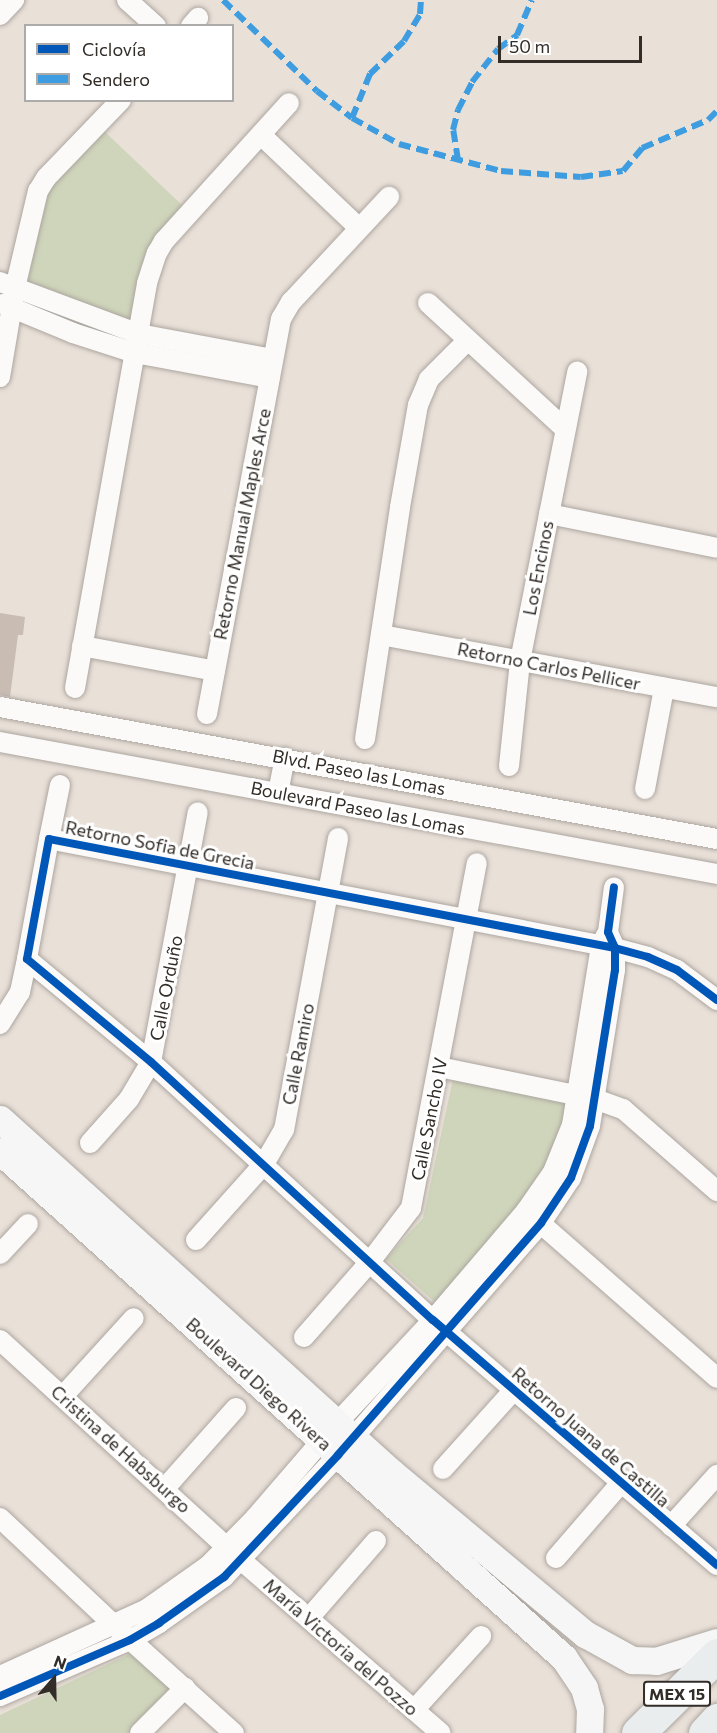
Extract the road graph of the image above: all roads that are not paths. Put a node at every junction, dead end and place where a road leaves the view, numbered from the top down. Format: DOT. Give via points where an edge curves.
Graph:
graph roads {
  1 [pos="14,0"];
  2 [pos="127,0"];
  3 [pos="0,15"];
  4 [pos="154,24"];
  5 [pos="119,102"];
  6 [pos="289,103"];
  7 [pos="261,135"];
  8 [pos="389,197"];
  9 [pos="359,228"];
  10 [pos="7,295"];
  11 [pos="428,303"];
  12 [pos="467,341"];
  13 [pos="137,344"];
  14 [pos="272,368"];
  15 [pos="577,372"];
  16 [pos="0,376"];
  17 [pos="565,429"];
  18 [pos="549,514"];
  19 [pos="717,548"];
  20 [pos="381,635"];
  21 [pos="82,646"];
  22 [pos="520,660"];
  23 [pos="215,671"];
  24 [pos="75,688"];
  25 [pos="664,688"];
  26 [pos="717,697"];
  27 [pos="0,707"];
  28 [pos="207,714"];
  29 [pos="365,739"];
  30 [pos="0,742"];
  31 [pos="285,758"];
  32 [pos="509,766"];
  33 [pos="60,785"];
  34 [pos="645,789"];
  35 [pos="278,794"];
  36 [pos="198,812"];
  37 [pos="338,838"];
  38 [pos="49,839"];
  39 [pos="717,839"];
  40 [pos="477,864"];
  41 [pos="188,866"];
  42 [pos="717,874"];
  43 [pos="614,887"];
  44 [pos="327,892"];
  45 [pos="467,918"];
  46 [pos="608,942"];
  47 [pos="27,959"];
  48 [pos="717,1000"];
  49 [pos="0,1024"];
  50 [pos="151,1062"];
  51 [pos="439,1067"];
  52 [pos="587,1097"];
  53 [pos="0,1119"];
  54 [pos="90,1143"];
  55 [pos="0,1150"];
  56 [pos="264,1164"];
  57 [pos="717,1191"];
  58 [pos="75,1203"];
  59 [pos="534,1217"];
  60 [pos="27,1224"];
  61 [pos="196,1240"];
  62 [pos="0,1254"];
  63 [pos="369,1263"];
  64 [pos="134,1318"];
  65 [pos="440,1325"];
  66 [pos="304,1338"];
  67 [pos="0,1340"];
  68 [pos="714,1369"];
  69 [pos="513,1391"];
  70 [pos="63,1396"];
  71 [pos="236,1408"];
  72 [pos="337,1439"];
  73 [pos="443,1469"];
  74 [pos="717,1475"];
  75 [pos="621,1483"];
  76 [pos="165,1488"];
  77 [pos="0,1518"];
  78 [pos="671,1526"];
  79 [pos="376,1541"];
  80 [pos="234,1554"];
  81 [pos="556,1558"];
  82 [pos="717,1565"];
  83 [pos="309,1618"];
  84 [pos="115,1626"];
  85 [pos="585,1634"];
  86 [pos="481,1636"];
  87 [pos="130,1640"];
  88 [pos="717,1642"];
  89 [pos="717,1655"];
  90 [pos="564,1658"];
  91 [pos="0,1676"];
  92 [pos="185,1688"];
  93 [pos="0,1696"];
  94 [pos="414,1710"];
  95 [pos="717,1720"];
  96 [pos="140,1733"];
  97 [pos="234,1733"];
  98 [pos="441,1733"];
  99 [pos="589,1733"];
  100 [pos="638,1733"];
  101 [pos="705,1733"];
  1 -- 3 [label="street"];
  2 -- 4 [label="street"];
  5 -- 10 [label="street" via="38,191"];
  6 -- 7 [label="street"];
  7 -- 9 [label="street"];
  7 -- 13 [label="street" via="164,241 147,284"];
  8 -- 9 [label="street, Retorno Manual Maples Arce"];
  9 -- 14 [label="street, Retorno Manual Maples Arce" via="285,311"];
  10 -- 13 [label="street" via="73,333"];
  10 -- 16 [label="street"];
  11 -- 12 [label="street"];
  12 -- 17 [label="street"];
  12 -- 20 [label="street" via="422,391 399,507"];
  13 -- 14 [label="street"];
  13 -- 21 [label="street"];
  14 -- 23 [label="street, Retorno Manual Maples Arce"];
  15 -- 17 [label="street, Los Encinos"];
  17 -- 18 [label="street, Los Encinos"];
  18 -- 19 [label="street"];
  18 -- 22 [label="street, Los Encinos"];
  20 -- 22 [label="street, Retorno Carlos Pellicer"];
  20 -- 29 [label="street"];
  21 -- 23 [label="street"];
  21 -- 24 [label="street"];
  22 -- 25 [label="street, Retorno Carlos Pellicer"];
  22 -- 32 [label="street, Los Encinos"];
  23 -- 28 [label="street, Retorno Manual Maples Arce"];
  25 -- 26 [label="street, Retorno Carlos Pellicer"];
  25 -- 34 [label="street"];
  27 -- 31 [label="street, Blvd. Paseo las Lomas"];
  30 -- 35 [label="street, Boulevard Paseo las Lomas"];
  31 -- 35 [label="street"];
  31 -- 39 [label="street, Blvd. Paseo las Lomas"];
  33 -- 38 [label="street, Retorno Sofia de Grecia"];
  35 -- 42 [label="street, Boulevard Paseo las Lomas"];
  36 -- 41 [label="street, Calle Orduño"];
  37 -- 44 [label="street, Calle Ramiro"];
  38 -- 41 [label="street, Retorno Sofia de Grecia"];
  38 -- 47 [label="street, Retorno Sofia de Grecia"];
  40 -- 45 [label="street, Calle Sancho IV"];
  41 -- 44 [label="street, Retorno Sofia de Grecia"];
  41 -- 50 [label="street, Calle Orduño"];
  43 -- 46 [label="street"];
  44 -- 45 [label="street, Retorno Sofia de Grecia"];
  44 -- 56 [label="street, Calle Ramiro" via="284,1130"];
  45 -- 46 [label="street, Retorno Sofia de Grecia"];
  45 -- 51 [label="street, Calle Sancho IV"];
  46 -- 48 [label="street, Retorno Sofia de Grecia" via="677,970"];
  46 -- 52 [label="street" via="615,970"];
  47 -- 49 [label="street, Retorno Sofia de Grecia" via="20,992"];
  47 -- 50 [label="street"];
  50 -- 54 [label="street, Calle Orduño" via="129,1100"];
  50 -- 56 [label="street"];
  51 -- 52 [label="street"];
  51 -- 63 [label="street, Calle Sancho IV" via="411,1208"];
  52 -- 57 [label="street" via="623,1109"];
  52 -- 59 [label="street" via="590,1126 572,1178"];
  53 -- 58 [label="street, Boulevard Diego Rivera"];
  55 -- 58 [label="street, Boulevard Diego Rivera"];
  56 -- 61 [label="street, Calle Ramiro"];
  56 -- 63 [label="street"];
  58 -- 72 [label="street, Boulevard Diego Rivera"];
  59 -- 65 [label="street"];
  59 -- 68 [label="street"];
  60 -- 62 [label="street"];
  63 -- 65 [label="street"];
  63 -- 66 [label="street, Calle Sancho IV"];
  64 -- 70 [label="street"];
  65 -- 69 [label="street, Retorno Juana de Castilla"];
  65 -- 72 [label="street"];
  67 -- 70 [label="street, Cristina de Habsburgo"];
  69 -- 73 [label="street, Retorno Juana de Castilla"];
  69 -- 75 [label="street, Retorno Juana de Castilla"];
  70 -- 76 [label="street, Cristina de Habsburgo"];
  71 -- 76 [label="street"];
  72 -- 80 [label="street"];
  72 -- 85 [label="street, Boulevard Diego Rivera"];
  72 -- 90 [label="street, Boulevard Diego Rivera"];
  74 -- 78 [label="street, Retorno Juana de Castilla"];
  75 -- 78 [label="street, Retorno Juana de Castilla"];
  75 -- 81 [label="street, Retorno Juana de Castilla"];
  76 -- 80 [label="street, Cristina de Habsburgo"];
  77 -- 84 [label="street"];
  78 -- 82 [label="street, Retorno Juana de Castilla"];
  79 -- 83 [label="street"];
  80 -- 83 [label="street, María Victoria del Pozzo"];
  80 -- 84 [label="street"];
  80 -- 87 [label="street" via="195,1599"];
  83 -- 94 [label="street, María Victoria del Pozzo"];
  84 -- 87 [label="street"];
  84 -- 91 [label="street"];
  85 -- 88 [label="street, Boulevard Diego Rivera" via="632,1660 656,1661"];
  85 -- 90 [label="street"];
  86 -- 94 [label="street"];
  87 -- 92 [label="street"];
  87 -- 93 [label="street"];
  89 -- 100 [label="highway, MEX 15"];
  90 -- 99 [label="street, Boulevard Diego Rivera" via="584,1688 590,1709"];
  92 -- 96 [label="street"];
  92 -- 97 [label="street"];
  94 -- 98 [label="street, María Victoria del Pozzo"];
  95 -- 101 [label="highway, MEX 15"];
}
